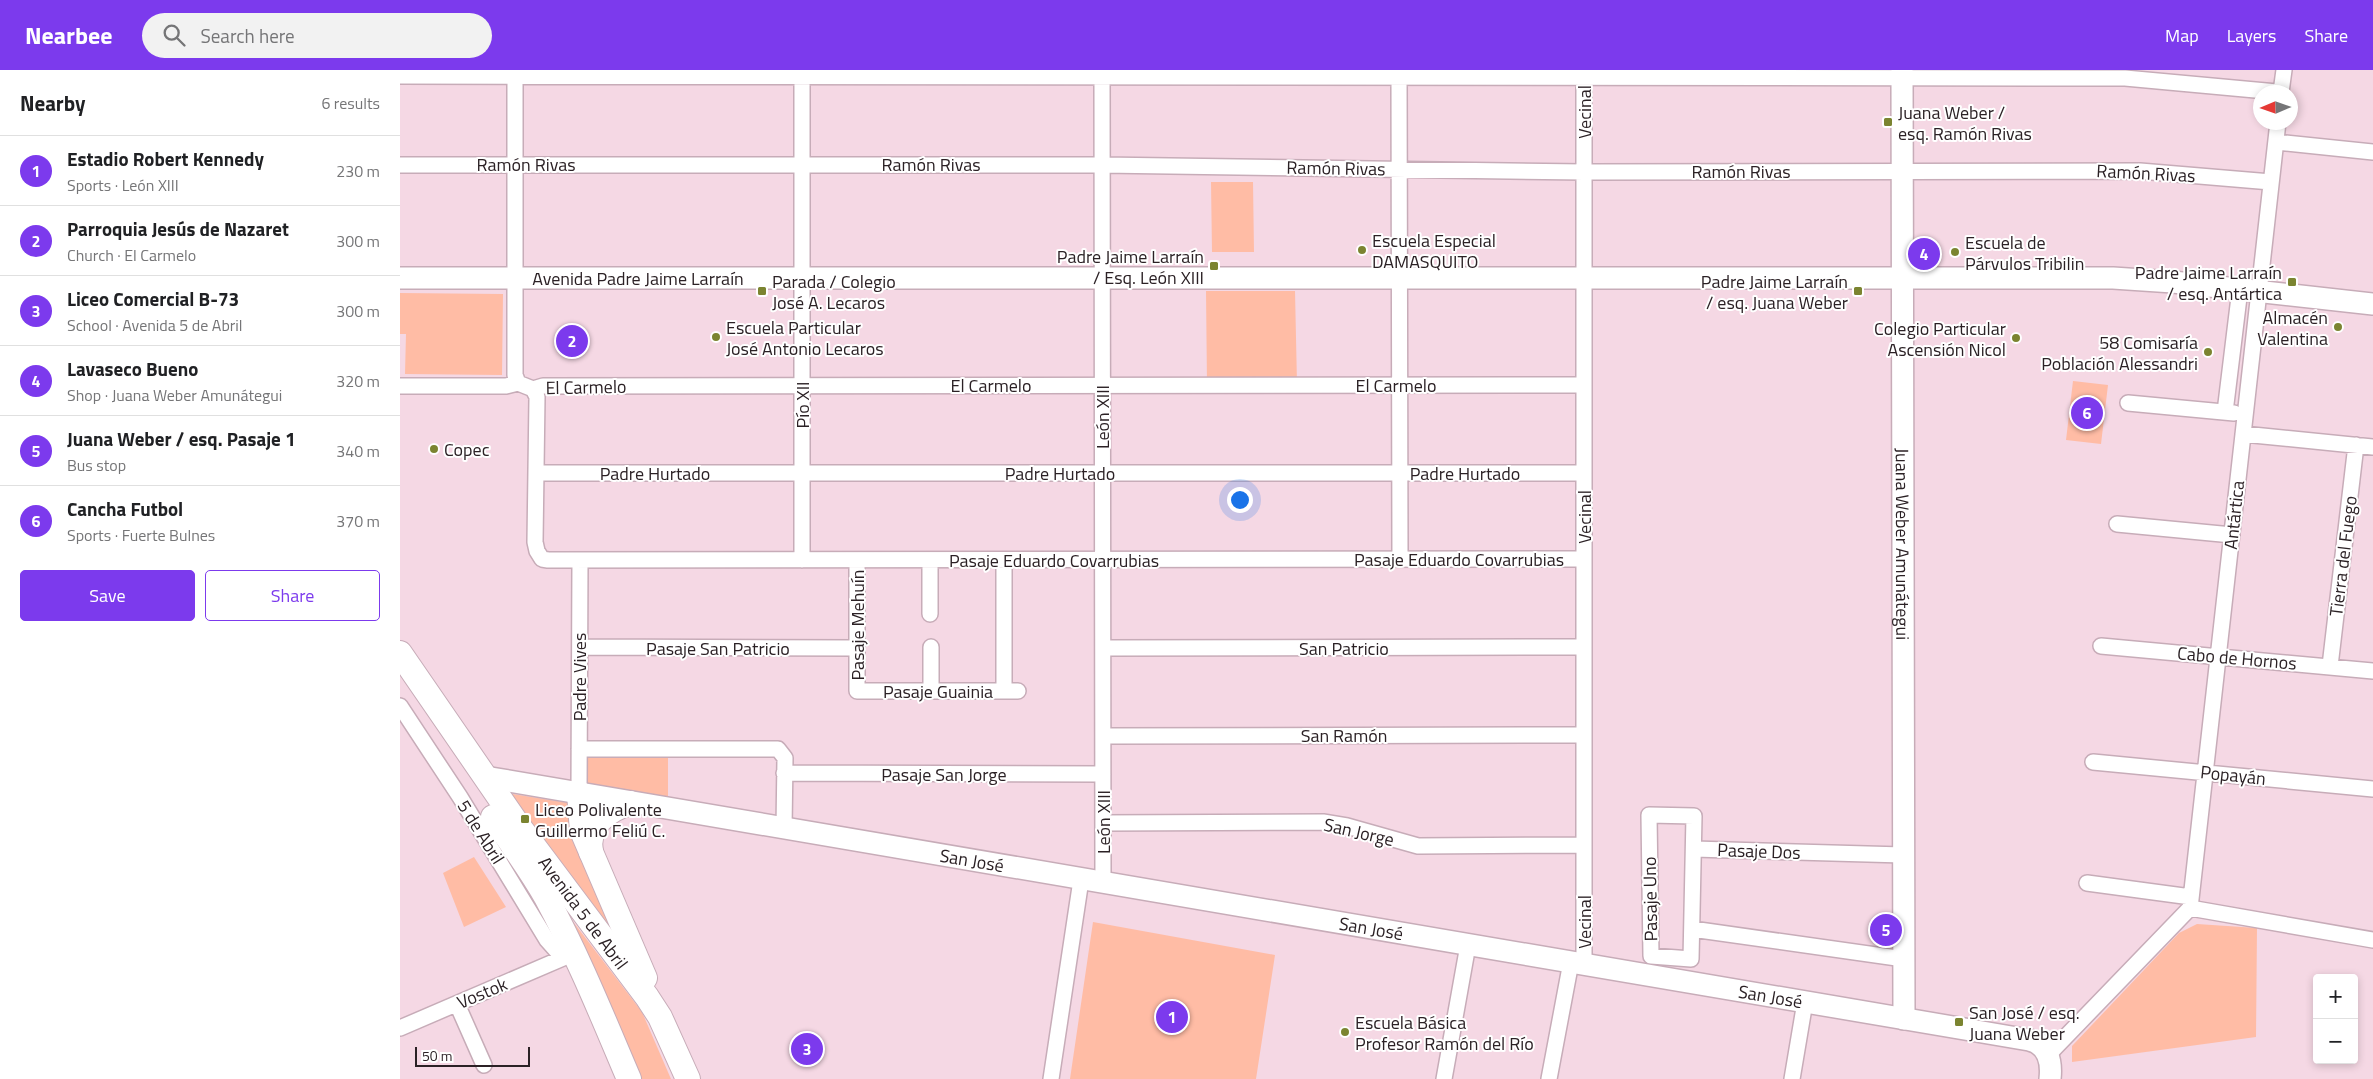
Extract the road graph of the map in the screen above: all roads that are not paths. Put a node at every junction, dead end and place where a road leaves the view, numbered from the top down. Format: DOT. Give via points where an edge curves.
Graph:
graph roads {
  1 [pos="2284,70"];
  2 [pos="515,73"];
  3 [pos="802,73"];
  4 [pos="1102,74"];
  5 [pos="1399,74"];
  6 [pos="1584,74"];
  7 [pos="1902,74"];
  8 [pos="400,76"];
  9 [pos="2282,85"];
  10 [pos="2253,90"];
  11 [pos="2277,130"];
  12 [pos="2276,142"];
  13 [pos="2373,152"];
  14 [pos="400,164"];
  15 [pos="515,164"];
  16 [pos="802,164"];
  17 [pos="1102,165"];
  18 [pos="1399,169"];
  19 [pos="1902,171"];
  20 [pos="1584,172"];
  21 [pos="2271,182"];
  22 [pos="400,278"];
  23 [pos="515,278"];
  24 [pos="802,278"];
  25 [pos="1102,278"];
  26 [pos="1400,278"];
  27 [pos="1584,278"];
  28 [pos="1902,278"];
  29 [pos="2250,290"];
  30 [pos="2373,304"];
  31 [pos="518,383"];
  32 [pos="1584,384"];
  33 [pos="1102,385"];
  34 [pos="1400,385"];
  35 [pos="400,386"];
  36 [pos="802,386"];
  37 [pos="533,389"];
  38 [pos="2128,403"];
  39 [pos="2225,412"];
  40 [pos="2245,414"];
  41 [pos="2243,434"];
  42 [pos="2356,445"];
  43 [pos="2373,447"];
  44 [pos="1400,472"];
  45 [pos="1584,472"];
  46 [pos="536,473"];
  47 [pos="802,473"];
  48 [pos="1102,473"];
  49 [pos="2117,524"];
  50 [pos="2232,535"];
  51 [pos="1584,559"];
  52 [pos="580,560"];
  53 [pos="802,560"];
  54 [pos="857,560"];
  55 [pos="930,560"];
  56 [pos="1004,560"];
  57 [pos="1103,560"];
  58 [pos="1400,560"];
  59 [pos="930,614"];
  60 [pos="2101,646"];
  61 [pos="580,647"];
  62 [pos="930,647"];
  63 [pos="1584,647"];
  64 [pos="857,648"];
  65 [pos="1103,648"];
  66 [pos="400,653"];
  67 [pos="2218,657"];
  68 [pos="2330,666"];
  69 [pos="2373,671"];
  70 [pos="400,682"];
  71 [pos="858,691"];
  72 [pos="931,691"];
  73 [pos="400,706"];
  74 [pos="1584,735"];
  75 [pos="1103,736"];
  76 [pos="579,749"];
  77 [pos="2093,762"];
  78 [pos="2204,772"];
  79 [pos="784,773"];
  80 [pos="1103,774"];
  81 [pos="485,777"];
  82 [pos="2373,789"];
  83 [pos="579,793"];
  84 [pos="630,803"];
  85 [pos="1103,823"];
  86 [pos="784,829"];
  87 [pos="1584,845"];
  88 [pos="1694,849"];
  89 [pos="591,852"];
  90 [pos="1903,855"];
  91 [pos="1082,880"];
  92 [pos="2087,883"];
  93 [pos="1103,884"];
  94 [pos="2191,902"];
  95 [pos="1692,929"];
  96 [pos="2373,940"];
  97 [pos="1468,945"];
  98 [pos="1904,959"];
  99 [pos="572,963"];
  100 [pos="1577,963"];
  101 [pos="1805,1002"];
  102 [pos="456,1004"];
  103 [pos="660,1017"];
  104 [pos="1904,1018"];
  105 [pos="400,1028"];
  106 [pos="2048,1055"];
  107 [pos="484,1065"];
  108 [pos="629,1079"];
  109 [pos="688,1079"];
  110 [pos="1051,1079"];
  111 [pos="1444,1079"];
  112 [pos="1549,1079"];
  113 [pos="1792,1079"];
  114 [pos="2050,1079"];
  1 -- 9 [label="street"];
  2 -- 3 [label="street"];
  2 -- 8 [label="street"];
  2 -- 15 [label="street"];
  3 -- 4 [label="street"];
  3 -- 16 [label="street, Pío XII"];
  4 -- 5 [label="street"];
  4 -- 17 [label="street, León XIII"];
  5 -- 6 [label="street"];
  5 -- 18 [label="street"];
  6 -- 7 [label="street"];
  6 -- 20 [label="street, Vecinal"];
  7 -- 10 [label="street" via="2126,78"];
  7 -- 19 [label="street, Juana Weber Amunátegui"];
  11 -- 12 [label="street, Antártica"];
  12 -- 13 [label="street"];
  12 -- 21 [label="street, Antártica"];
  14 -- 15 [label="street, Ramón Rivas"];
  15 -- 16 [label="street, Ramón Rivas"];
  15 -- 23 [label="street"];
  16 -- 17 [label="street, Ramón Rivas"];
  16 -- 24 [label="street, Pío XII"];
  17 -- 18 [label="street, Ramón Rivas"];
  17 -- 25 [label="street, León XIII"];
  18 -- 20 [label="street, Ramón Rivas"];
  18 -- 26 [label="street"];
  19 -- 20 [label="street, Ramón Rivas"];
  19 -- 21 [label="street, Ramón Rivas" via="2140,171"];
  19 -- 28 [label="street, Juana Weber Amunátegui"];
  20 -- 27 [label="street, Vecinal"];
  21 -- 29 [label="street, Antártica"];
  22 -- 23 [label="street, Avenida Padre Jaime Larraín"];
  23 -- 24 [label="street, Avenida Padre Jaime Larraín"];
  23 -- 31 [label="street" via="515,375"];
  24 -- 25 [label="street, Avenida Padre Jaime Larraín"];
  24 -- 36 [label="street, Pío XII"];
  25 -- 26 [label="street, Avenida Padre Jaime Larraín"];
  25 -- 33 [label="street, León XIII"];
  26 -- 27 [label="street, Avenida Padre Jaime Larraín"];
  26 -- 34 [label="street"];
  27 -- 28 [label="street, Avenida Padre Jaime Larraín"];
  27 -- 32 [label="street, Vecinal"];
  28 -- 29 [label="street, Avenida Padre Jaime Larraín" via="2120,279"];
  28 -- 90 [label="street, Juana Weber Amunátegui"];
  29 -- 30 [label="street, Avenida Padre Jaime Larraín"];
  29 -- 39 [label="street, Antártica"];
  29 -- 40 [label="street, Antártica"];
  31 -- 35 [label="street, El Carmelo" via="506,386"];
  31 -- 37 [label="street, El Carmelo"];
  32 -- 34 [label="street, El Carmelo"];
  32 -- 45 [label="street, Vecinal"];
  33 -- 34 [label="street, El Carmelo"];
  33 -- 36 [label="street, El Carmelo"];
  33 -- 48 [label="street, León XIII"];
  34 -- 44 [label="street"];
  36 -- 37 [label="street, El Carmelo" via="543,386"];
  36 -- 47 [label="street, Pío XII"];
  37 -- 46 [label="street" via="536,397"];
  38 -- 39 [label="street"];
  39 -- 40 [label="street"];
  40 -- 41 [label="street, Antártica"];
  41 -- 42 [label="street"];
  41 -- 50 [label="street, Antártica"];
  42 -- 43 [label="street"];
  42 -- 68 [label="street, Tierra del Fuego"];
  44 -- 45 [label="street, Padre Hurtado"];
  44 -- 48 [label="street, Padre Hurtado"];
  44 -- 58 [label="street"];
  45 -- 51 [label="street, Vecinal"];
  46 -- 47 [label="street, Padre Hurtado"];
  46 -- 52 [label="street, Pasaje Eduardo Covarrubias" via="537,551 542,559"];
  47 -- 48 [label="street, Padre Hurtado"];
  47 -- 53 [label="street, Pío XII"];
  48 -- 57 [label="street, León XIII"];
  49 -- 50 [label="street"];
  50 -- 67 [label="street, Antártica"];
  51 -- 58 [label="street, Pasaje Eduardo Covarrubias"];
  51 -- 63 [label="street, Vecinal"];
  52 -- 53 [label="street, Pasaje Eduardo Covarrubias"];
  52 -- 61 [label="street, Padre Vives"];
  53 -- 54 [label="street, Pasaje Eduardo Covarrubias"];
  54 -- 55 [label="street, Pasaje Eduardo Covarrubias"];
  54 -- 64 [label="street, Pasaje Mehuín"];
  55 -- 56 [label="street, Pasaje Eduardo Covarrubias"];
  55 -- 59 [label="street"];
  56 -- 57 [label="street, Pasaje Eduardo Covarrubias"];
  56 -- 72 [label="street, Pasaje Guainia" via="1011,691"];
  57 -- 58 [label="street, Pasaje Eduardo Covarrubias"];
  57 -- 65 [label="street, León XIII"];
  60 -- 67 [label="street, Cabo de Hornos"];
  61 -- 64 [label="street, Pasaje San Patricio"];
  61 -- 76 [label="street, Padre Vives"];
  62 -- 72 [label="street"];
  63 -- 65 [label="street, San Patricio"];
  63 -- 74 [label="street, Vecinal"];
  64 -- 71 [label="street, Pasaje Mehuín"];
  65 -- 75 [label="street, León XIII"];
  66 -- 81 [label="main road, Avenida 5 de Abril"];
  67 -- 68 [label="street, Cabo de Hornos"];
  67 -- 78 [label="street, Antártica"];
  68 -- 69 [label="street, Cabo de Hornos"];
  70 -- 99 [label="main road, Avenida 5 de Abril" via="525,863 559,922"];
  71 -- 72 [label="street, Pasaje Guainia"];
  73 -- 99 [label="street, 5 de Abril" via="547,940"];
  74 -- 75 [label="street, San Ramón"];
  74 -- 87 [label="street, Vecinal"];
  75 -- 80 [label="street, León XIII"];
  76 -- 79 [label="street" via="774,749 784,754"];
  76 -- 83 [label="street, Padre Vives"];
  77 -- 78 [label="street, Popayán"];
  78 -- 82 [label="street, Popayán"];
  78 -- 94 [label="street, Antártica"];
  79 -- 80 [label="street, Pasaje San Jorge"];
  79 -- 86 [label="street"];
  80 -- 85 [label="street, León XIII"];
  81 -- 83 [label="street, San José"];
  81 -- 103 [label="main road, Avenida 5 de Abril"];
  83 -- 84 [label="street, San José"];
  83 -- 89 [label="main road" via="580,822"];
  84 -- 86 [label="street, San José"];
  84 -- 89 [label="main road" via="611,810 598,822 591,833"];
  85 -- 87 [label="street, San Jorge" via="1323,822 1427,846"];
  85 -- 93 [label="street, León XIII"];
  86 -- 91 [label="street, San José"];
  87 -- 100 [label="street, Vecinal"];
  88 -- 90 [label="street, Pasaje Dos"];
  88 -- 95 [label="street, Pasaje Dos"];
  88 -- 95 [label="street, Pasaje Uno" via="1694,816 1649,815 1651,956 1691,959"];
  89 -- 103 [label="main road"];
  90 -- 98 [label="street, Juana Weber Amunátegui"];
  91 -- 93 [label="street, San José"];
  91 -- 110 [label="street"];
  92 -- 94 [label="street"];
  93 -- 97 [label="street, San José"];
  94 -- 96 [label="street"];
  94 -- 106 [label="street"];
  95 -- 98 [label="street"];
  97 -- 100 [label="street, San José"];
  97 -- 111 [label="street"];
  98 -- 104 [label="street, Juana Weber Amunátegui"];
  99 -- 102 [label="street, Vostok"];
  99 -- 108 [label="main road, Avenida 5 de Abril"];
  100 -- 101 [label="street, San José"];
  100 -- 112 [label="street, Vecinal"];
  101 -- 104 [label="street, San José"];
  101 -- 113 [label="street"];
  102 -- 105 [label="street, Vostok"];
  102 -- 107 [label="street"];
  103 -- 109 [label="main road, Avenida 5 de Abril"];
  104 -- 106 [label="street, San José" via="2035,1041"];
  106 -- 114 [label="street"];
}
